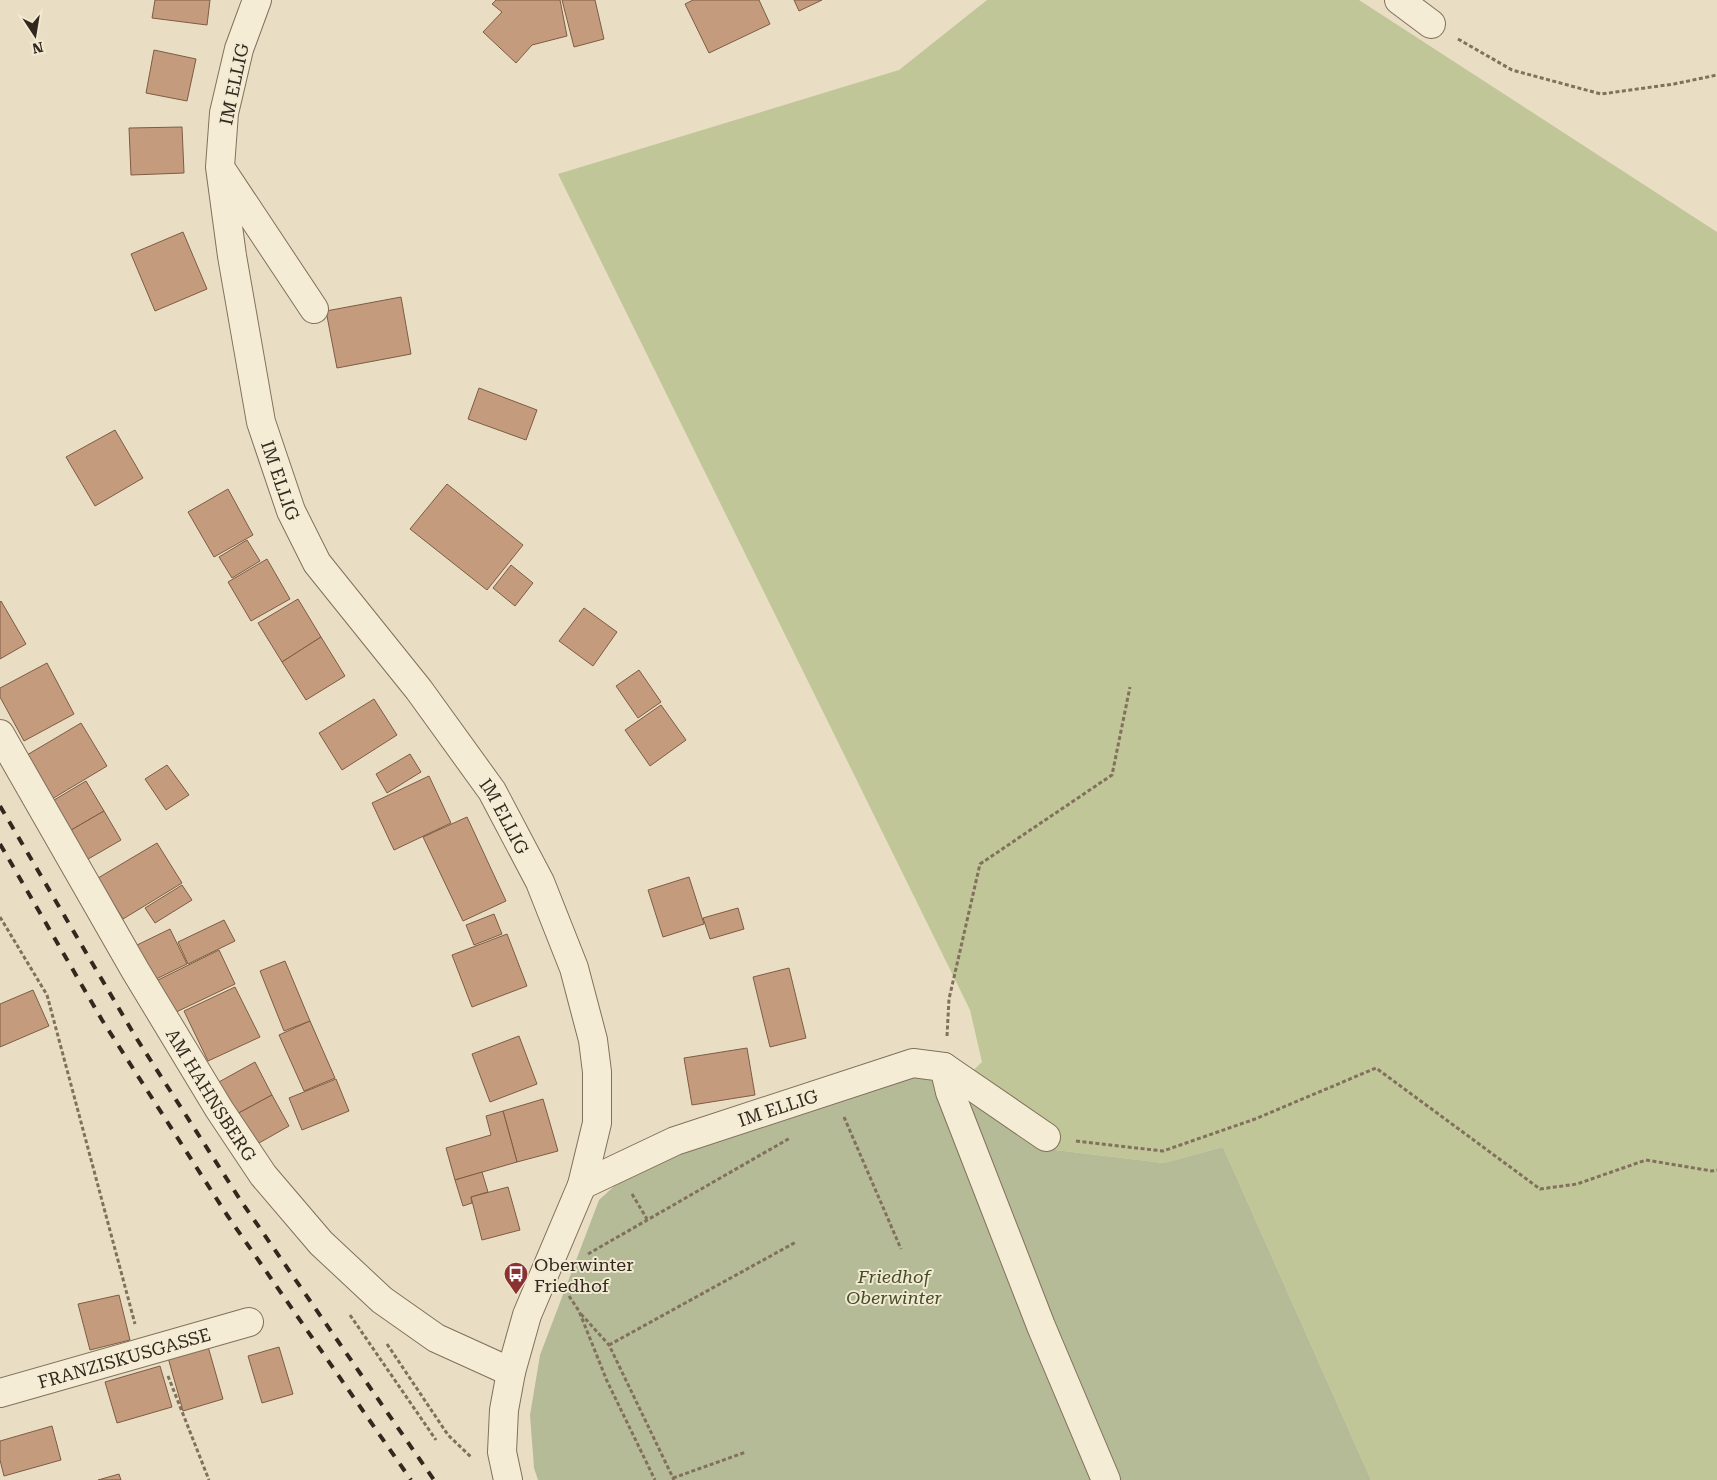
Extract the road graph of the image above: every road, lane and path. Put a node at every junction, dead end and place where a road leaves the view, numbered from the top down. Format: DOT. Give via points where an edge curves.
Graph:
graph roads {
  1 [pos="256,0"];
  2 [pos="1399,0"];
  3 [pos="1431,24"];
  4 [pos="1717,75"];
  5 [pos="220,167"];
  6 [pos="314,309"];
  7 [pos="1130,687"];
  8 [pos="0,734"];
  9 [pos="0,917"];
  10 [pos="944,1067"];
  11 [pos="840,1109"];
  12 [pos="797,1134"];
  13 [pos="1046,1137"];
  14 [pos="1717,1170"];
  15 [pos="582,1185"];
  16 [pos="628,1188"];
  17 [pos="647,1219"];
  18 [pos="796,1242"];
  19 [pos="901,1248"];
  20 [pos="584,1261"];
  21 [pos="569,1296"];
  22 [pos="579,1311"];
  23 [pos="349,1314"];
  24 [pos="249,1322"];
  25 [pos="385,1340"];
  26 [pos="609,1345"];
  27 [pos="150,1351"];
  28 [pos="511,1372"];
  29 [pos="0,1393"];
  30 [pos="436,1440"];
  31 [pos="746,1452"];
  32 [pos="475,1460"];
  33 [pos="674,1479"];
  34 [pos="209,1480"];
  35 [pos="508,1480"];
  36 [pos="655,1480"];
  37 [pos="1106,1480"];
  1 -- 5 [label="street, IM ELLIG" via="239,49 224,113"];
  2 -- 3 [label="street"];
  3 -- 4 [label="path" via="1512,70 1601,94"];
  5 -- 6 [label="street"];
  5 -- 15 [label="street, IM ELLIG" via="261,422 291,511 316,563 419,690 492,791 540,882 574,968 593,1040 597,1072 597,1123"];
  7 -- 10 [label="path" via="1112,775 980,864 949,1000"];
  8 -- 28 [label="street, AM HAHNSBERG" via="135,970 263,1175 321,1243 382,1300 436,1338"];
  9 -- 27 [label="path" via="47,995"];
  10 -- 13 [label="street, IM ELLIG"];
  10 -- 15 [label="street, IM ELLIG" via="912,1064 830,1090 674,1141"];
  10 -- 37 [label="street" via="950,1092 1041,1326"];
  11 -- 19 [label="path"];
  12 -- 17 [label="path"];
  13 -- 14 [label="path" via="1163,1151 1255,1119 1376,1068 1540,1188 1577,1184 1646,1160"];
  15 -- 28 [label="street" via="528,1315"];
  16 -- 17 [label="path"];
  17 -- 20 [label="path" via="588,1254"];
  18 -- 26 [label="path"];
  21 -- 22 [label="path"];
  22 -- 26 [label="path"];
  22 -- 36 [label="path" via="607,1381"];
  23 -- 30 [label="path"];
  24 -- 27 [label="street, FRANZISKUSGASSE"];
  25 -- 32 [label="path" via="448,1434"];
  26 -- 33 [label="path"];
  27 -- 29 [label="street, FRANZISKUSGASSE"];
  27 -- 34 [label="path"];
  28 -- 35 [label="street" via="504,1410 502,1452"];
  31 -- 33 [label="path"];
}
